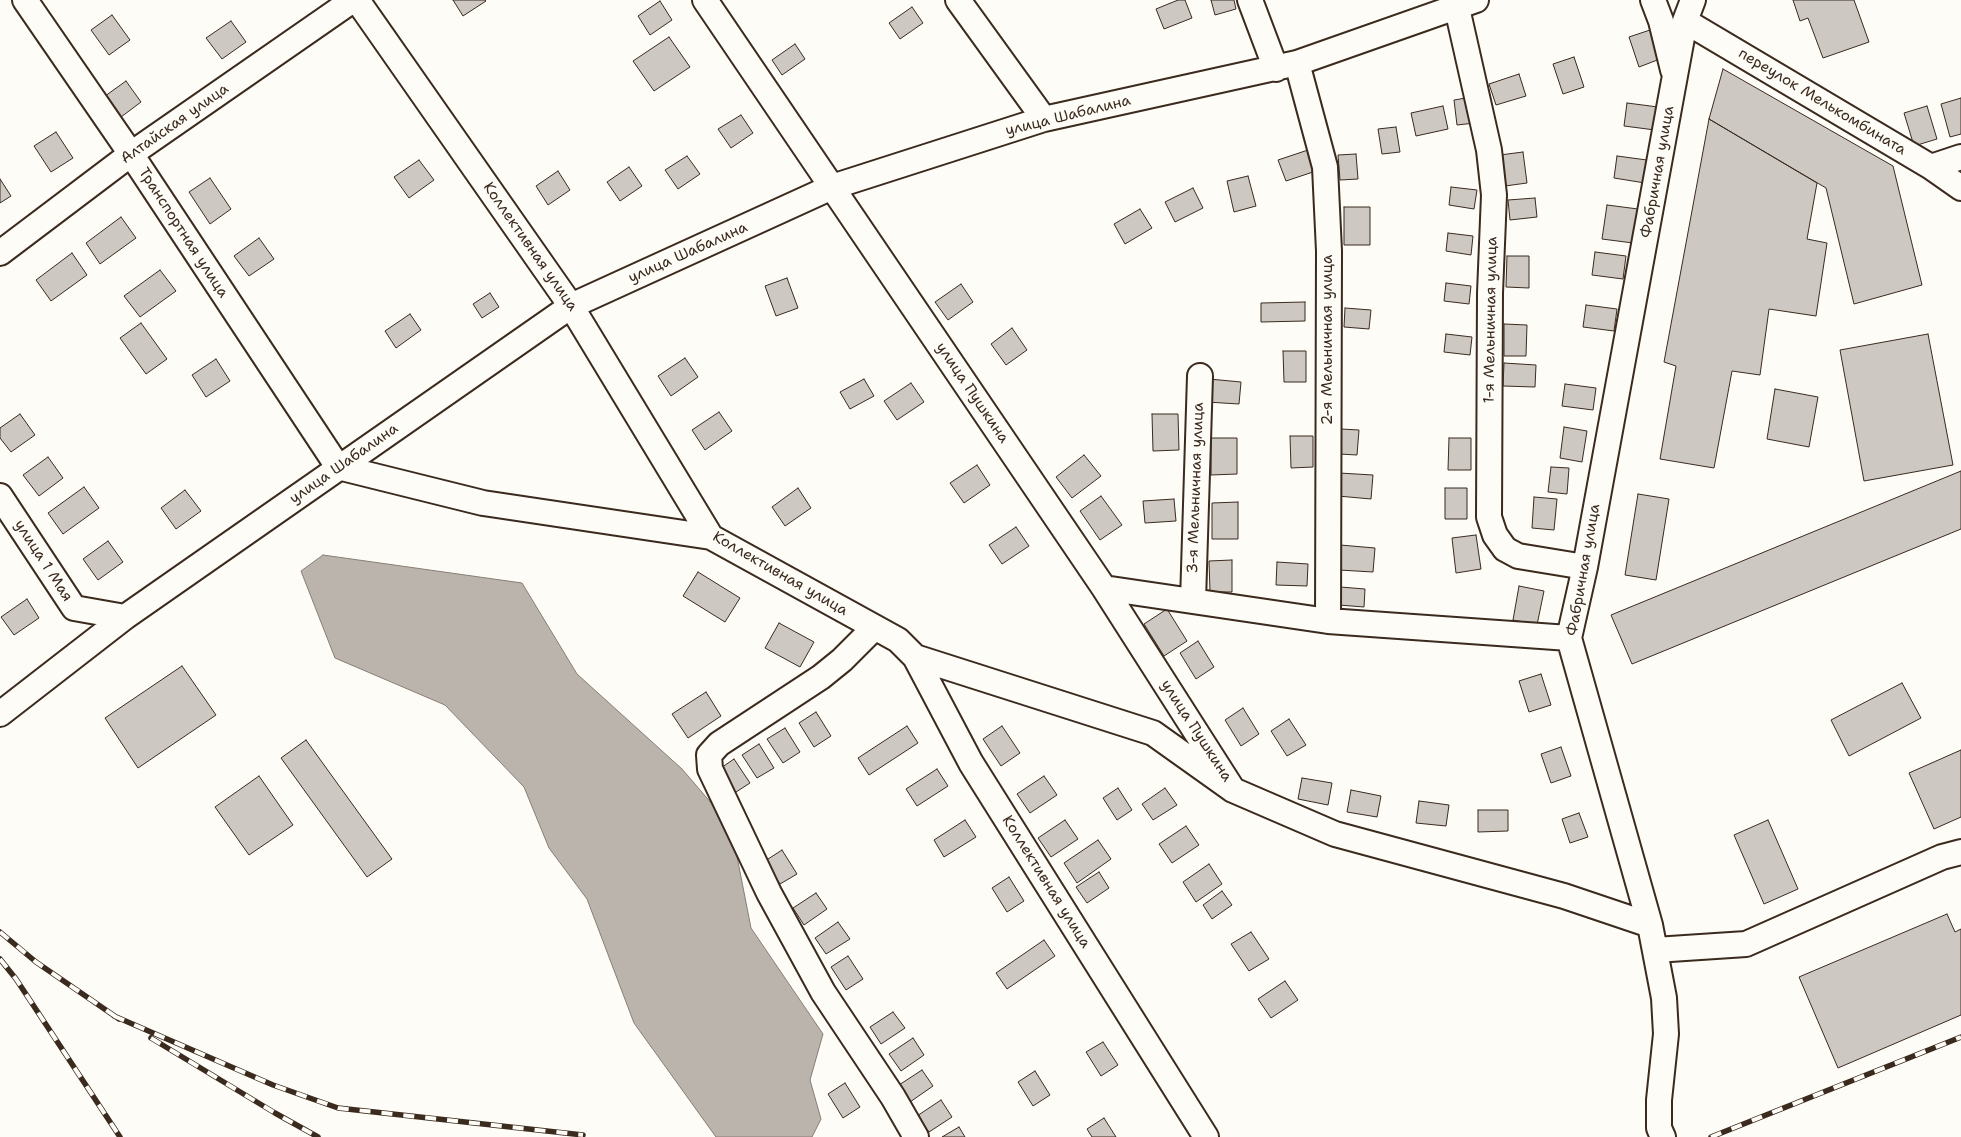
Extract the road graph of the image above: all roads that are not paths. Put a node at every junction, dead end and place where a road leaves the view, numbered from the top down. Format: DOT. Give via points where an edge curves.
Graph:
graph roads {
  1 [pos="25,0"];
  2 [pos="355,0"];
  3 [pos="705,0"];
  4 [pos="958,0"];
  5 [pos="1250,0"];
  6 [pos="1653,0"];
  7 [pos="1662,0"];
  8 [pos="1467,4"];
  9 [pos="1690,7"];
  10 [pos="1286,66"];
  11 [pos="1675,79"];
  12 [pos="1044,119"];
  13 [pos="131,154"];
  14 [pos="1961,157"];
  15 [pos="1931,167"];
  16 [pos="832,188"];
  17 [pos="1961,188"];
  18 [pos="0,253"];
  19 [pos="571,306"];
  20 [pos="1200,376"];
  21 [pos="338,468"];
  22 [pos="0,496"];
  23 [pos="711,537"];
  24 [pos="1585,567"];
  25 [pos="1104,588"];
  26 [pos="1193,601"];
  27 [pos="125,617"];
  28 [pos="1328,621"];
  29 [pos="874,628"];
  30 [pos="1569,638"];
  31 [pos="915,657"];
  32 [pos="0,714"];
  33 [pos="1233,790"];
  34 [pos="1961,852"];
  35 [pos="1650,925"];
  36 [pos="1654,950"];
  37 [pos="1654,1134"];
  38 [pos="916,1137"];
  39 [pos="1206,1137"];
  1 -- 13 [label="street, Транспортная улица"];
  2 -- 13 [label="street, Алтайская улица"];
  2 -- 19 [label="street, Коллективная улица"];
  3 -- 16 [label="street, улица Пушкина"];
  4 -- 12 [label="street"];
  5 -- 10 [label="street, 2-я Мельничная улица"];
  6 -- 11 [label="street"];
  7 -- 9 [label="street"];
  8 -- 10 [label="street, улица Шабалина"];
  8 -- 24 [label="street, 1-я Мельничная улица" via="1494,195 1489,517 1495,535 1506,549 1518,556"];
  9 -- 11 [label="street, Фабричная улица"];
  9 -- 15 [label="street, переулок Мелькомбината"];
  10 -- 12 [label="street, улица Шабалина"];
  10 -- 28 [label="street, 2-я Мельничная улица" via="1325,167 1329,251"];
  11 -- 24 [label="street, Фабричная улица"];
  12 -- 16 [label="street, улица Шабалина"];
  13 -- 18 [label="street, Алтайская улица"];
  13 -- 21 [label="street, Транспортная улица"];
  14 -- 15 [label="street"];
  15 -- 17 [label="street, переулок Мелькомбината"];
  16 -- 19 [label="street, улица Шабалина"];
  16 -- 25 [label="street, улица Пушкина"];
  19 -- 21 [label="street, улица Шабалина"];
  19 -- 23 [label="street, Коллективная улица"];
  20 -- 26 [label="street, 3-я Мельничная улица"];
  21 -- 23 [label="street" via="483,503"];
  21 -- 27 [label="street, улица Шабалина"];
  22 -- 27 [label="street, улица 1 Мая" via="74,608"];
  23 -- 29 [label="street, Коллективная улица"];
  24 -- 30 [label="street, Фабричная улица"];
  25 -- 26 [label="street"];
  25 -- 33 [label="street, улица Пушкина"];
  26 -- 28 [label="street"];
  27 -- 32 [label="street, улица Шабалина"];
  28 -- 30 [label="street"];
  29 -- 31 [label="street, Коллективная улица" via="898,640"];
  29 -- 38 [label="street" via="821,677 719,744 710,755 710,769 769,893 818,984"];
  30 -- 35 [label="street, Фабричная улица"];
  31 -- 33 [label="street" via="1153,733"];
  31 -- 39 [label="street, Коллективная улица" via="971,762"];
  33 -- 35 [label="street" via="1335,834 1564,896"];
  34 -- 36 [label="street" via="1942,857 1746,944"];
  35 -- 36 [label="street, Фабричная улица"];
  36 -- 37 [label="street, Фабричная улица" via="1664,998 1666,1034"];
}
